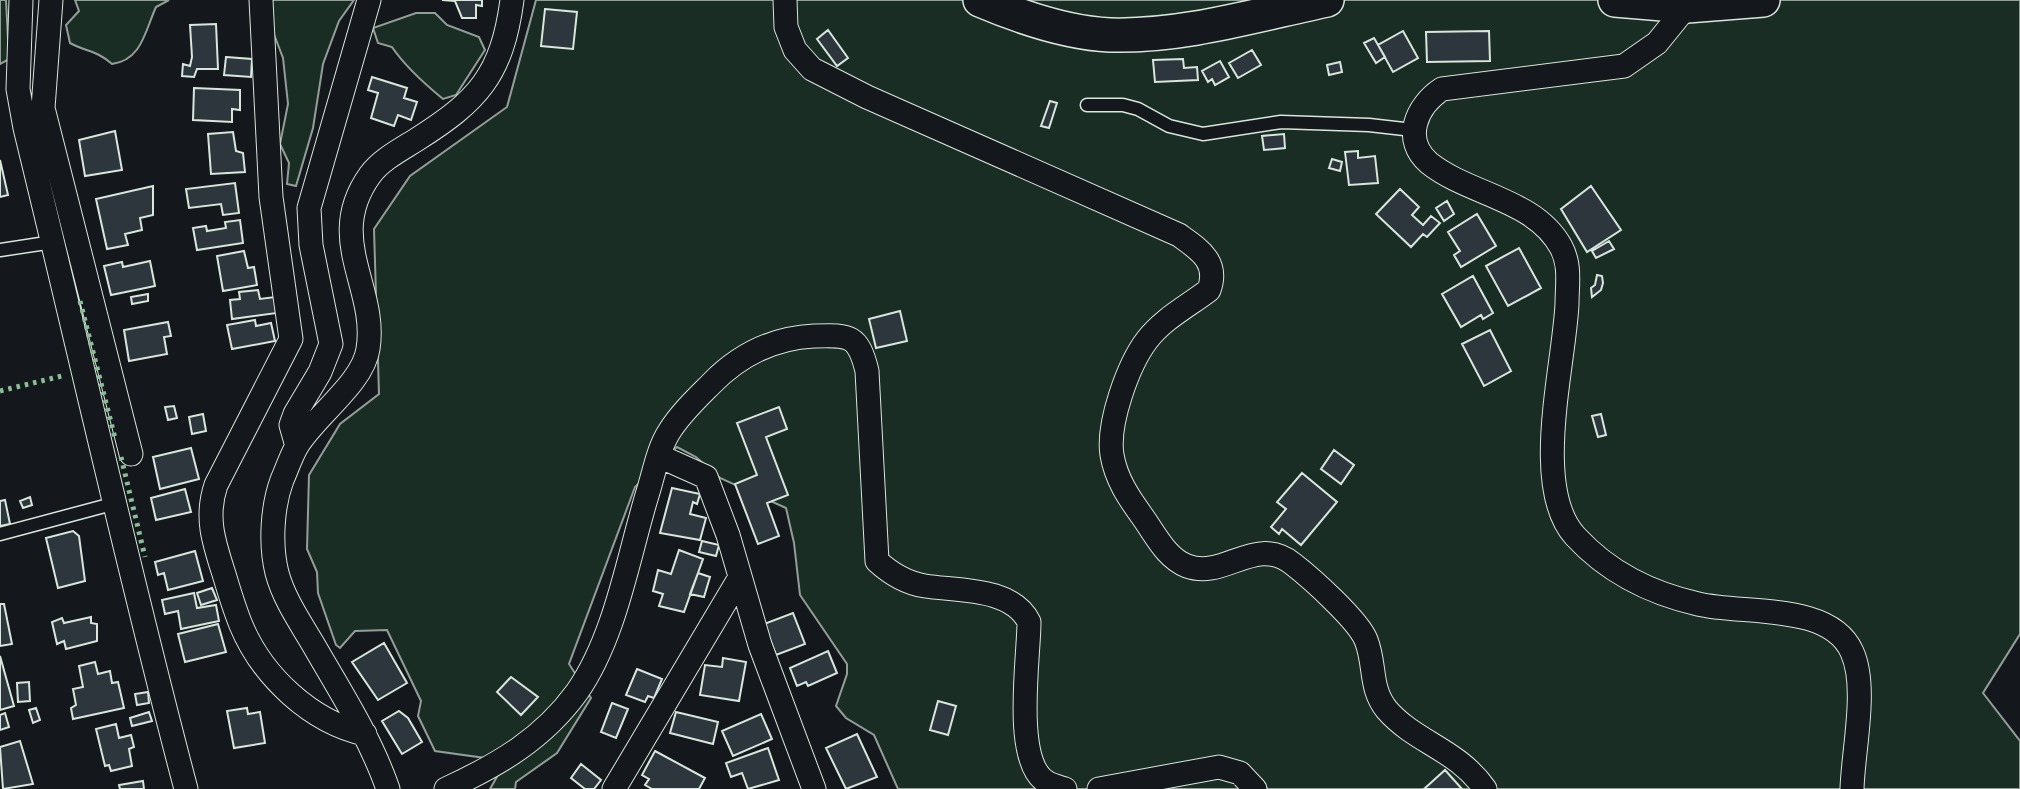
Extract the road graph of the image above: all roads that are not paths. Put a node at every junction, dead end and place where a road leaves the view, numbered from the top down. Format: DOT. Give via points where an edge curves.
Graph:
graph roads {
  1 [pos="21,0"];
  2 [pos="51,0"];
  3 [pos="261,0"];
  4 [pos="369,0"];
  5 [pos="512,0"];
  6 [pos="785,0"];
  7 [pos="980,0"];
  8 [pos="1327,0"];
  9 [pos="1615,0"];
  10 [pos="1763,0"];
  11 [pos="1686,6"];
  12 [pos="32,105"];
  13 [pos="1087,105"];
  14 [pos="1413,130"];
  15 [pos="53,242"];
  16 [pos="0,250"];
  17 [pos="297,446"];
  18 [pos="131,454"];
  19 [pos="659,456"];
  20 [pos="116,503"];
  21 [pos="0,534"];
  22 [pos="739,579"];
  23 [pos="365,734"];
  24 [pos="186,789"];
  25 [pos="388,789"];
  26 [pos="446,789"];
  27 [pos="614,789"];
  28 [pos="814,789"];
  29 [pos="1065,789"];
  30 [pos="1099,789"];
  31 [pos="1255,789"];
  32 [pos="1485,789"];
  33 [pos="1852,789"];
  1 -- 12 [label="street" via="19,89"];
  2 -- 12 [label="street"];
  3 -- 23 [label="street" via="271,197 291,339 216,485 210,522 241,626 261,661 300,703 336,726"];
  4 -- 17 [label="street" via="309,208 311,245 331,344 295,414 292,425"];
  5 -- 17 [label="street" via="501,54 473,100 387,158 360,188 350,222 368,352 361,368"];
  6 -- 32 [label="street" via="786,27 795,50 812,69 1180,235 1203,252 1212,267 1209,290 1147,340 1116,410 1112,454 1124,491 1172,559 1187,566 1212,568 1261,553 1276,553 1291,563 1325,592 1366,639 1374,691 1388,711 1456,756"];
  7 -- 8 [label="street" via="1054,26 1107,35 1162,34"];
  9 -- 11 [label="street"];
  10 -- 11 [label="street"];
  11 -- 14 [label="street" via="1657,43 1624,66 1454,86 1434,94 1417,116"];
  12 -- 15 [label="street"];
  12 -- 18 [label="street"];
  13 -- 14 [label="lane" via="1138,108 1169,126 1203,134 1280,122"];
  14 -- 33 [label="street" via="1415,147 1428,162 1524,212 1555,237 1566,257 1566,318 1551,476 1562,516 1572,533 1614,572 1642,586 1698,604 1816,619 1838,634 1853,653 1859,678"];
  15 -- 16 [label="lane"];
  15 -- 20 [label="street"];
  17 -- 23 [label="street" via="281,482 275,514 277,574"];
  19 -- 22 [label="street" via="706,477"];
  19 -- 26 [label="street" via="605,642 578,690 526,745"];
  19 -- 29 [label="street" via="668,433 696,399 747,353 804,337 848,337 856,342 867,371 877,561 890,574 923,586 999,598 1024,611 1029,622 1029,756 1044,780"];
  20 -- 21 [label="lane"];
  20 -- 24 [label="street"];
  22 -- 27 [label="street"];
  22 -- 28 [label="street"];
  23 -- 25 [label="street"];
  30 -- 31 [label="street" via="1219,767 1240,773"];
}
